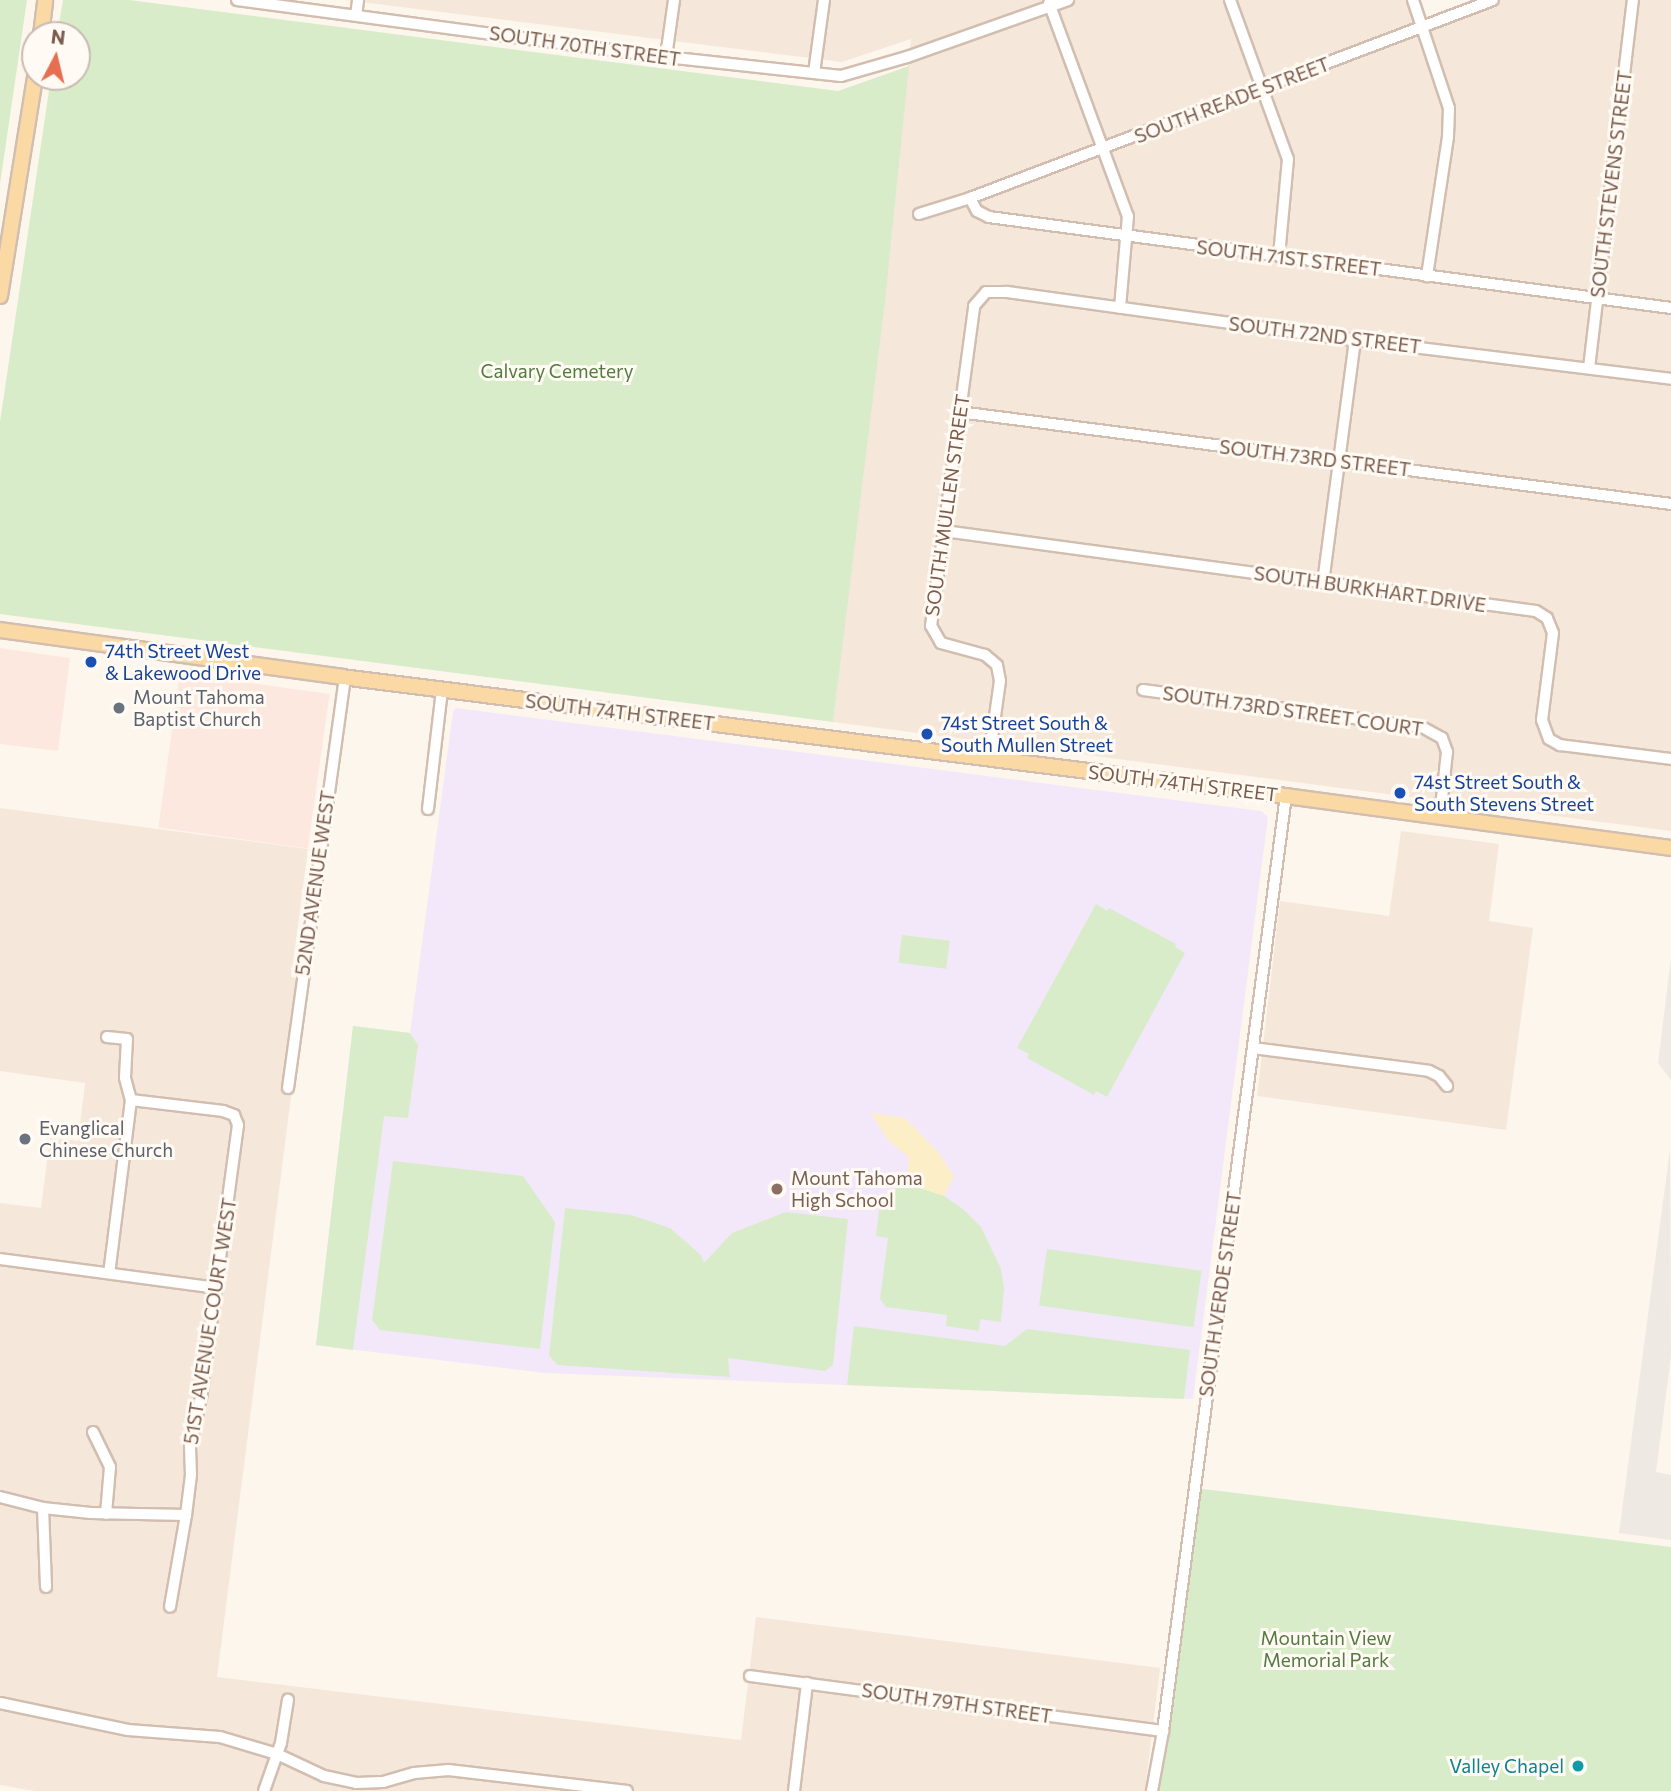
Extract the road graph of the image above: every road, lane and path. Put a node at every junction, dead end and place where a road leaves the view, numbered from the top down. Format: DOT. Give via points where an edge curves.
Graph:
graph roads {
  1 [pos="45,0"];
  2 [pos="237,0"];
  3 [pos="358,0"];
  4 [pos="674,0"];
  5 [pos="824,0"];
  6 [pos="1068,0"];
  7 [pos="1230,0"];
  8 [pos="1413,0"];
  9 [pos="1493,0"];
  10 [pos="1633,0"];
  11 [pos="1049,3"];
  12 [pos="356,15"];
  13 [pos="43,21"];
  14 [pos="1423,28"];
  15 [pos="666,57"];
  16 [pos="814,73"];
  17 [pos="1262,89"];
  18 [pos="33,91"];
  19 [pos="1104,149"];
  20 [pos="970,198"];
  21 [pos="919,215"];
  22 [pos="1128,237"];
  23 [pos="1279,257"];
  24 [pos="1427,276"];
  25 [pos="981,295"];
  26 [pos="0,296"];
  27 [pos="1597,298"];
  28 [pos="1120,308"];
  29 [pos="1671,308"];
  30 [pos="1355,340"];
  31 [pos="1589,368"];
  32 [pos="1671,379"];
  33 [pos="959,412"];
  34 [pos="1339,460"];
  35 [pos="1671,504"];
  36 [pos="944,531"];
  37 [pos="1323,583"];
  38 [pos="0,630"];
  39 [pos="345,677"];
  40 [pos="442,690"];
  41 [pos="1143,690"];
  42 [pos="989,758"];
  43 [pos="1671,759"];
  44 [pos="1286,796"];
  45 [pos="428,809"];
  46 [pos="1440,816"];
  47 [pos="1671,848"];
  48 [pos="107,1037"];
  49 [pos="1253,1048"];
  50 [pos="1447,1086"];
  51 [pos="288,1088"];
  52 [pos="131,1100"];
  53 [pos="0,1259"];
  54 [pos="109,1273"];
  55 [pos="216,1287"];
  56 [pos="93,1432"];
  57 [pos="0,1497"];
  58 [pos="43,1508"];
  59 [pos="106,1514"];
  60 [pos="186,1515"];
  61 [pos="46,1587"];
  62 [pos="170,1608"];
  63 [pos="750,1676"];
  64 [pos="807,1683"];
  65 [pos="288,1700"];
  66 [pos="0,1703"];
  67 [pos="1163,1731"];
  68 [pos="277,1754"];
  69 [pos="542,1786"];
  70 [pos="264,1791"];
  71 [pos="627,1791"];
  72 [pos="794,1791"];
  73 [pos="1152,1791"];
  1 -- 13 [label="main road"];
  2 -- 12 [label="street, SOUTH 70TH STREET"];
  3 -- 12 [label="street"];
  4 -- 15 [label="street"];
  5 -- 16 [label="street"];
  6 -- 11 [label="street, SOUTH 70TH STREET"];
  7 -- 17 [label="street"];
  8 -- 14 [label="street"];
  9 -- 14 [label="street, SOUTH READE STREET"];
  10 -- 27 [label="street, SOUTH STEVENS STREET"];
  11 -- 16 [label="street, SOUTH 70TH STREET" via="850,75"];
  11 -- 19 [label="street"];
  12 -- 15 [label="street, SOUTH 70TH STREET"];
  14 -- 17 [label="street, SOUTH READE STREET"];
  14 -- 24 [label="street" via="1447,95 1449,118"];
  15 -- 16 [label="street, SOUTH 70TH STREET"];
  17 -- 19 [label="street, SOUTH READE STREET"];
  17 -- 23 [label="street" via="1288,159"];
  18 -- 26 [label="main road"];
  19 -- 20 [label="street, SOUTH READE STREET"];
  19 -- 22 [label="street" via="1128,216"];
  20 -- 21 [label="street"];
  20 -- 22 [label="street, SOUTH 71ST STREET" via="977,211 989,217"];
  22 -- 23 [label="street, SOUTH 71ST STREET"];
  22 -- 28 [label="street"];
  23 -- 24 [label="street, SOUTH 71ST STREET"];
  24 -- 27 [label="street, SOUTH 71ST STREET"];
  25 -- 28 [label="street, SOUTH 72ND STREET" via="1007,292"];
  25 -- 33 [label="street, SOUTH MULLEN STREET" via="974,306"];
  27 -- 29 [label="street, SOUTH 71ST STREET"];
  27 -- 31 [label="street, SOUTH STEVENS STREET"];
  28 -- 30 [label="street, SOUTH 72ND STREET"];
  30 -- 31 [label="street, SOUTH 72ND STREET"];
  30 -- 34 [label="street"];
  31 -- 32 [label="street, SOUTH 72ND STREET"];
  33 -- 34 [label="street, SOUTH 73RD STREET"];
  33 -- 36 [label="street, SOUTH MULLEN STREET"];
  34 -- 35 [label="street, SOUTH 73RD STREET"];
  34 -- 37 [label="street"];
  36 -- 37 [label="street, SOUTH BURKHART DRIVE"];
  36 -- 42 [label="street, SOUTH MULLEN STREET" via="931,626 941,643 985,655 997,665 1000,681"];
  37 -- 43 [label="street, SOUTH BURKHART DRIVE" via="1536,611 1547,618 1553,633 1542,720 1549,739 1560,745"];
  38 -- 39 [label="main road, SOUTH 74TH STREET"];
  39 -- 40 [label="main road, SOUTH 74TH STREET"];
  39 -- 51 [label="street, 52ND AVENUE WEST"];
  40 -- 42 [label="main road, SOUTH 74TH STREET"];
  40 -- 45 [label="street"];
  41 -- 46 [label="street, SOUTH 73RD STREET COURT" via="1412,725 1442,738 1448,761"];
  42 -- 44 [label="main road, SOUTH 74TH STREET"];
  44 -- 46 [label="main road, SOUTH 74TH STREET"];
  44 -- 49 [label="street, SOUTH VERDE STREET"];
  46 -- 47 [label="main road, SOUTH 74TH STREET"];
  48 -- 52 [label="street" via="127,1039 124,1069"];
  49 -- 50 [label="street" via="1429,1071"];
  49 -- 67 [label="street, SOUTH VERDE STREET"];
  52 -- 54 [label="street"];
  52 -- 55 [label="street, 51ST AVENUE COURT WEST" via="214,1109 236,1117"];
  53 -- 54 [label="street"];
  54 -- 55 [label="street"];
  55 -- 60 [label="street, 51ST AVENUE COURT WEST" via="190,1447"];
  56 -- 59 [label="street" via="110,1467"];
  57 -- 58 [label="street"];
  58 -- 59 [label="street"];
  58 -- 61 [label="street"];
  59 -- 60 [label="street"];
  60 -- 62 [label="street, 51ST AVENUE COURT WEST"];
  63 -- 64 [label="street, SOUTH 79TH STREET"];
  64 -- 67 [label="street, SOUTH 79TH STREET"];
  64 -- 72 [label="street"];
  65 -- 68 [label="street"];
  66 -- 68 [label="street" via="128,1730 220,1737"];
  67 -- 73 [label="street, SOUTH VERDE STREET"];
  68 -- 69 [label="street" via="324,1776 356,1783 449,1770"];
  68 -- 70 [label="street"];
  69 -- 71 [label="street"];
}
